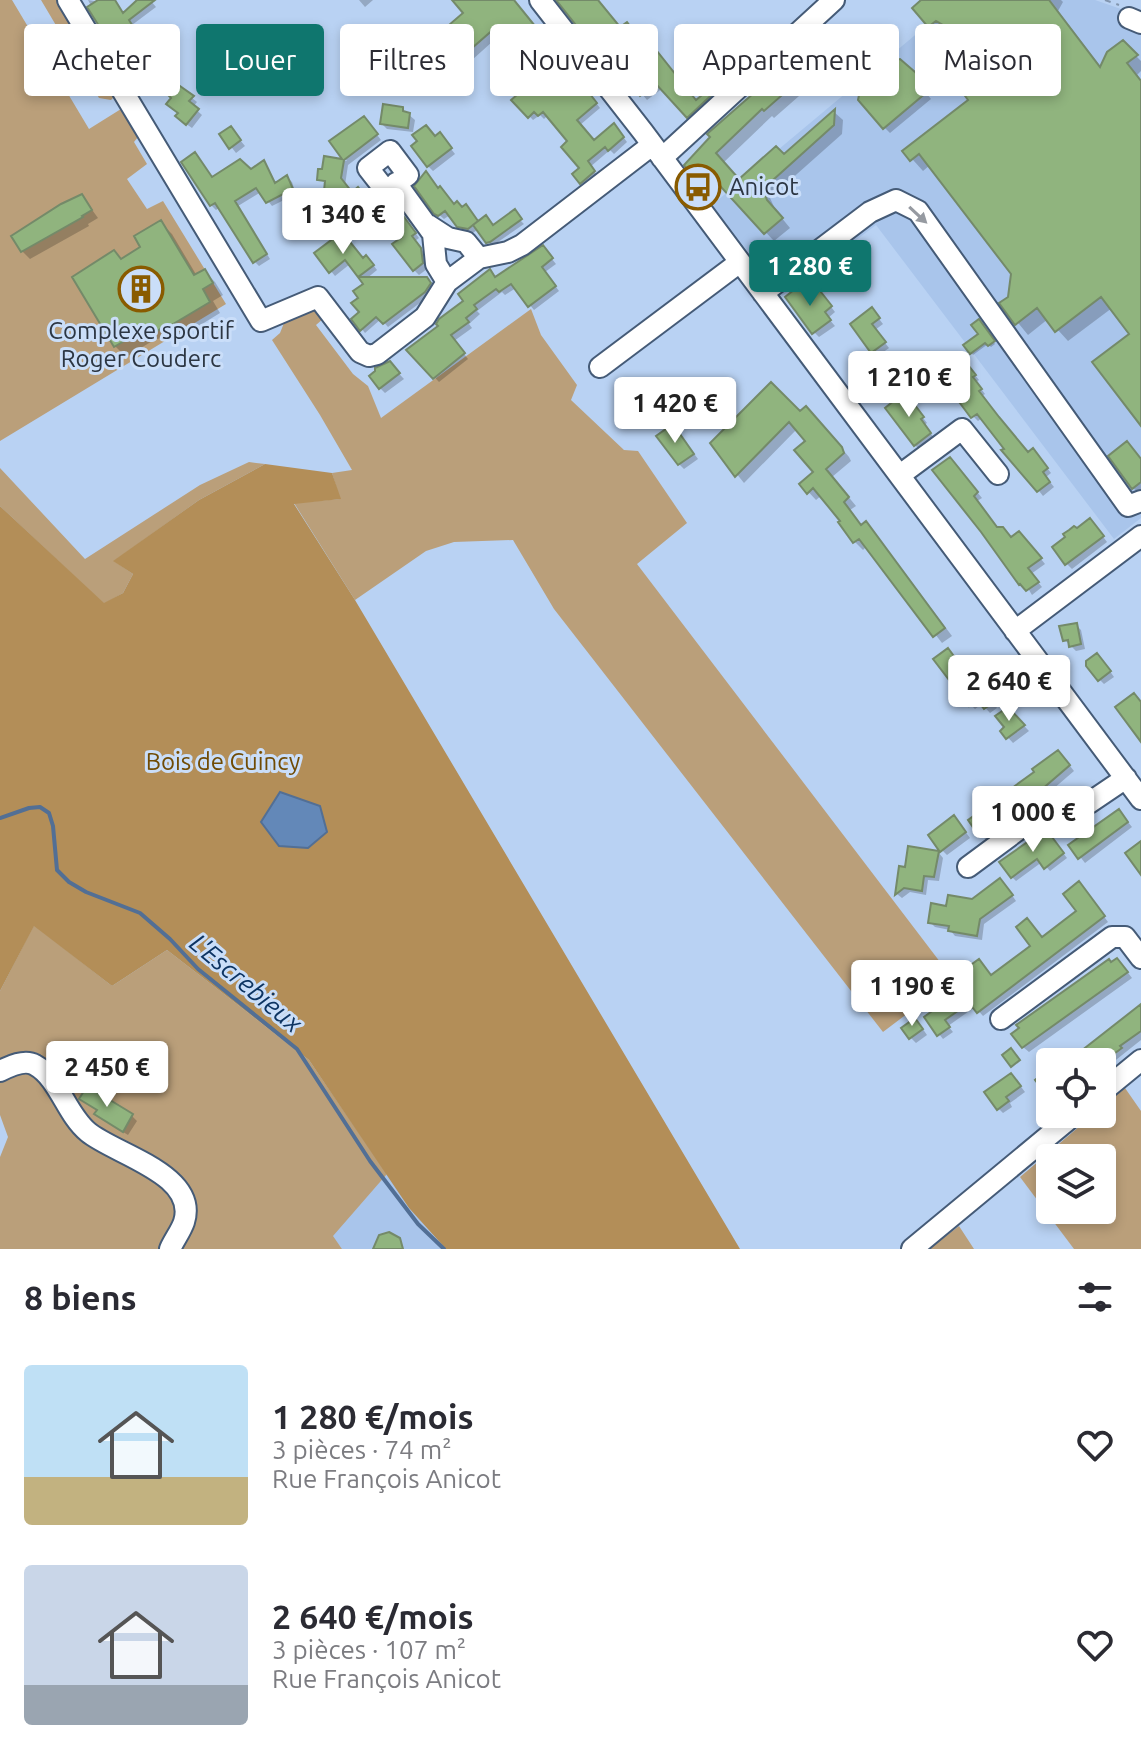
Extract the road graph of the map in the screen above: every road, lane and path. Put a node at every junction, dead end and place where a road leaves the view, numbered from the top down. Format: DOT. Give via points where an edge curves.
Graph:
graph roads {
  1 [pos="540,0"];
  2 [pos="834,0"];
  3 [pos="74,2"];
  4 [pos="657,151"];
  5 [pos="396,183"];
  6 [pos="428,225"];
  7 [pos="479,258"];
  8 [pos="740,262"];
  9 [pos="447,282"];
  10 [pos="763,293"];
  11 [pos="600,367"];
  12 [pos="998,474"];
  13 [pos="900,475"];
  14 [pos="1141,501"];
  15 [pos="1141,536"];
  16 [pos="1015,631"];
  17 [pos="1126,778"];
  18 [pos="1141,799"];
  19 [pos="968,867"];
  20 [pos="1141,958"];
  21 [pos="1001,1019"];
  22 [pos="1141,1060"];
  23 [pos="0,1071"];
  24 [pos="1116,1081"];
  25 [pos="1058,1128"];
  26 [pos="170,1249"];
  27 [pos="912,1249"];
  1 -- 4 [label="street"];
  2 -- 4 [label="street"];
  3 -- 9 [label="street" via="261,321 318,297 360,352 373,355 425,317"];
  4 -- 7 [label="street" via="522,245"];
  4 -- 8 [label="street"];
  5 -- 6 [label="street"];
  6 -- 7 [label="street" via="466,242"];
  6 -- 9 [label="street" via="435,239 436,264"];
  7 -- 9 [label="street"];
  8 -- 10 [label="street"];
  8 -- 11 [label="street"];
  10 -- 13 [label="street"];
  10 -- 14 [label="street, one-way" via="870,212 896,200 918,211 1128,506"];
  12 -- 13 [label="street" via="962,429"];
  13 -- 16 [label="street"];
  15 -- 16 [label="street"];
  16 -- 17 [label="street"];
  17 -- 18 [label="street"];
  17 -- 19 [label="street" via="1089,803 1053,804"];
  20 -- 21 [label="street" via="1125,937 1112,937"];
  22 -- 24 [label="street"];
  23 -- 26 [label="street" via="27,1062 38,1066 89,1134 165,1176 186,1208"];
  25 -- 27 [label="street"];
}
